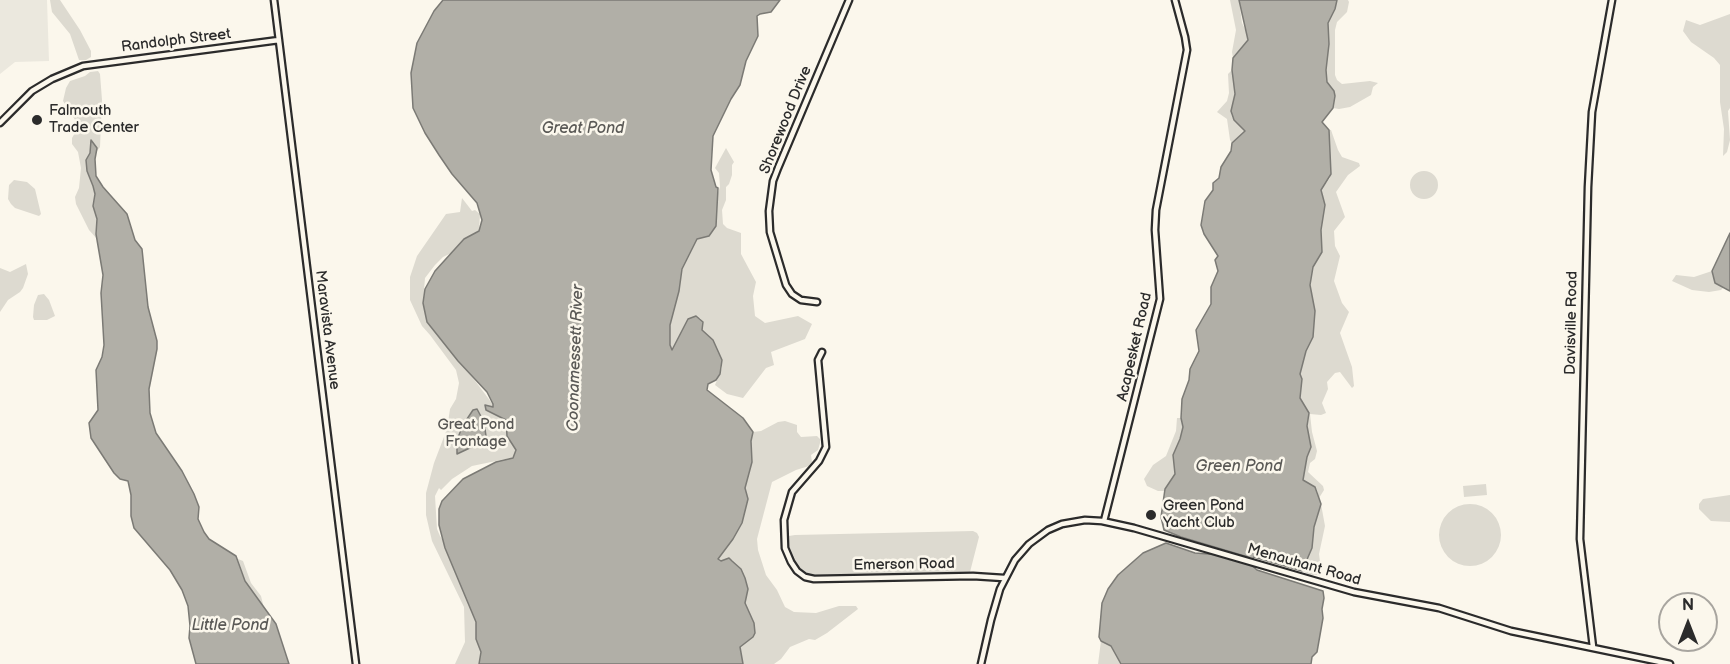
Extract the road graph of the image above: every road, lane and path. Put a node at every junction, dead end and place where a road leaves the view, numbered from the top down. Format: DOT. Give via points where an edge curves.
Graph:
graph roads {
  1 [pos="274,0"];
  2 [pos="849,0"];
  3 [pos="1175,0"];
  4 [pos="1612,0"];
  5 [pos="279,40"];
  6 [pos="0,123"];
  7 [pos="817,303"];
  8 [pos="822,352"];
  9 [pos="1104,521"];
  10 [pos="1004,578"];
  11 [pos="1593,647"];
  12 [pos="356,664"];
  13 [pos="981,664"];
  14 [pos="1670,664"];
  1 -- 5 [label="main road, Maravista Avenue"];
  2 -- 7 [label="main road, Shorewood Drive" via="773,181 769,210 770,232 786,285 801,300"];
  3 -- 9 [label="main road, Acapesket Road" via="1187,50 1156,210 1160,299"];
  4 -- 11 [label="main road, Davisville Road" via="1592,112 1588,187 1580,539"];
  5 -- 6 [label="main road, Randolph Street" via="77,68 32,91"];
  5 -- 12 [label="main road, Maravista Avenue"];
  8 -- 10 [label="main road, Emerson Road" via="818,360 826,447 792,492 784,520 786,552 794,567 805,577 821,579"];
  9 -- 10 [label="main road, Menauhant Road" via="1070,522 1041,535 1015,560"];
  9 -- 11 [label="main road, Menauhant Road" via="1354,592 1439,608 1521,633"];
  10 -- 13 [label="main road, Menauhant Road"];
  11 -- 14 [label="main road, Menauhant Road"];
}
